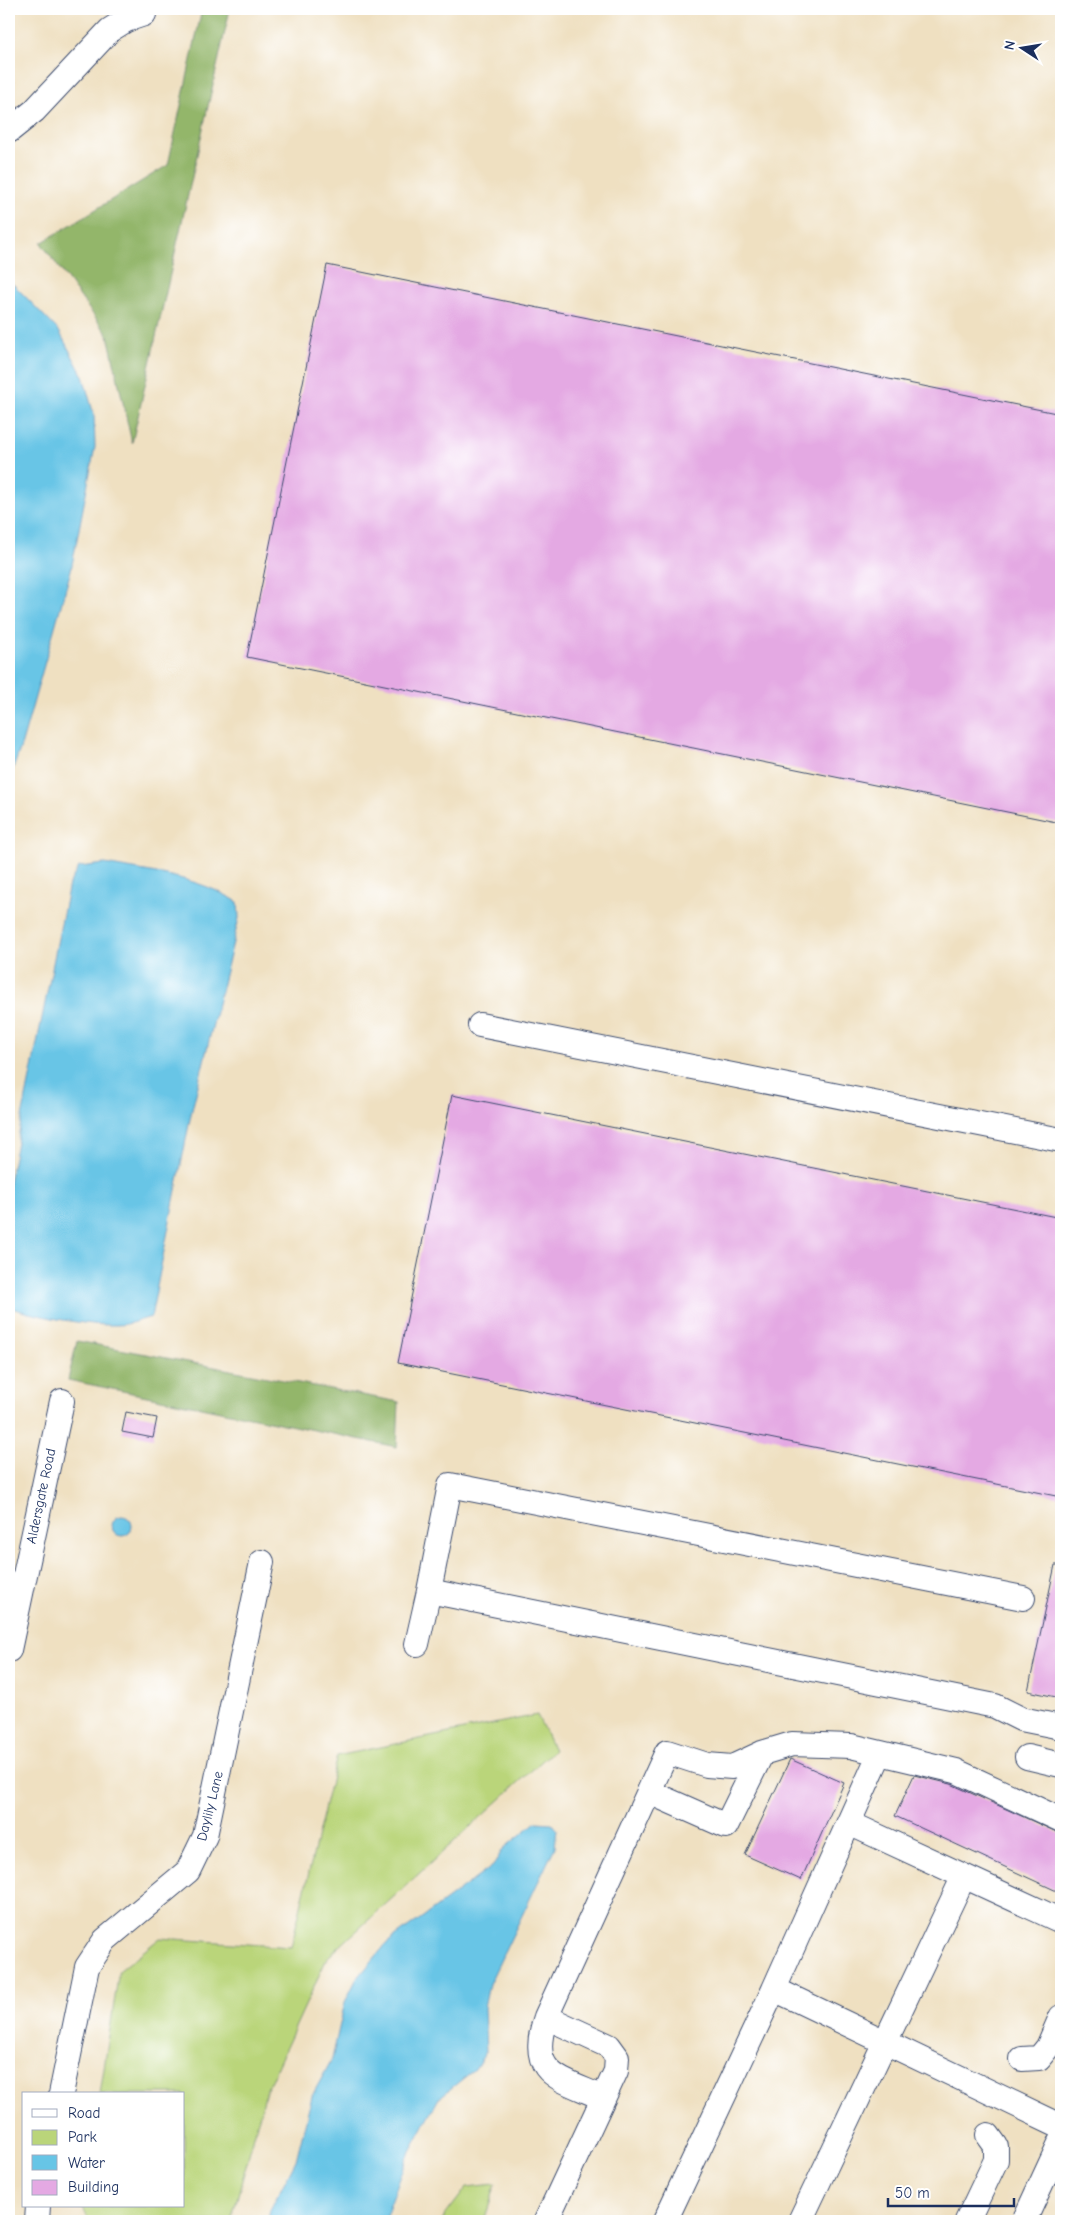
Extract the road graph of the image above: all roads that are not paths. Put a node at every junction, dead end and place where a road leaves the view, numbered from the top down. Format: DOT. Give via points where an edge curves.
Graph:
graph roads {
  1 [pos="144,14"];
  2 [pos="9,131"];
  3 [pos="480,1025"];
  4 [pos="1061,1140"];
  5 [pos="62,1401"];
  6 [pos="262,1562"];
  7 [pos="429,1591"];
  8 [pos="1023,1598"];
  9 [pos="417,1644"];
  10 [pos="9,1650"];
  11 [pos="1061,1727"];
  12 [pos="762,1753"];
  13 [pos="880,1753"];
  14 [pos="1027,1757"];
  15 [pos="1061,1764"];
  16 [pos="649,1792"];
  17 [pos="1061,1820"];
  18 [pos="849,1824"];
  19 [pos="964,1876"];
  20 [pos="1061,1921"];
  21 [pos="774,1989"];
  22 [pos="546,2016"];
  23 [pos="1061,2017"];
  24 [pos="884,2042"];
  25 [pos="1022,2059"];
  26 [pos="61,2092"];
  27 [pos="604,2098"];
  28 [pos="1061,2126"];
  29 [pos="988,2135"];
  30 [pos="1061,2141"];
  31 [pos="38,2208"];
  32 [pos="37,2221"];
  33 [pos="546,2221"];
  34 [pos="665,2221"];
  35 [pos="800,2221"];
  36 [pos="967,2221"];
  37 [pos="1024,2221"];
  1 -- 2 [label="street" via="110,30 34,111"];
  3 -- 4 [label="street"];
  5 -- 10 [label="street, Aldersgate Road"];
  6 -- 26 [label="street, Daylily Lane" via="205,1836 188,1871 105,1940 87,1968"];
  7 -- 8 [label="street" via="450,1485"];
  7 -- 9 [label="street"];
  7 -- 11 [label="street" via="995,1706 1021,1719"];
  12 -- 13 [label="street" via="792,1744 851,1746"];
  12 -- 16 [label="street" via="732,1767 707,1765 667,1752"];
  12 -- 16 [label="street" via="726,1826"];
  13 -- 17 [label="street" via="956,1771"];
  13 -- 18 [label="street"];
  14 -- 15 [label="street"];
  16 -- 22 [label="street"];
  18 -- 19 [label="street"];
  18 -- 21 [label="street"];
  19 -- 20 [label="street"];
  19 -- 24 [label="street"];
  21 -- 24 [label="street"];
  21 -- 34 [label="street"];
  22 -- 27 [label="street" via="539,2036 545,2068"];
  22 -- 27 [label="street" via="610,2046 617,2057 616,2072"];
  23 -- 25 [label="street" via="1048,2047 1039,2058"];
  24 -- 28 [label="street"];
  24 -- 35 [label="street"];
  27 -- 33 [label="street"];
  29 -- 36 [label="street" via="996,2146 996,2160"];
  30 -- 37 [label="street"];
  31 -- 32 [label="street"];
}
